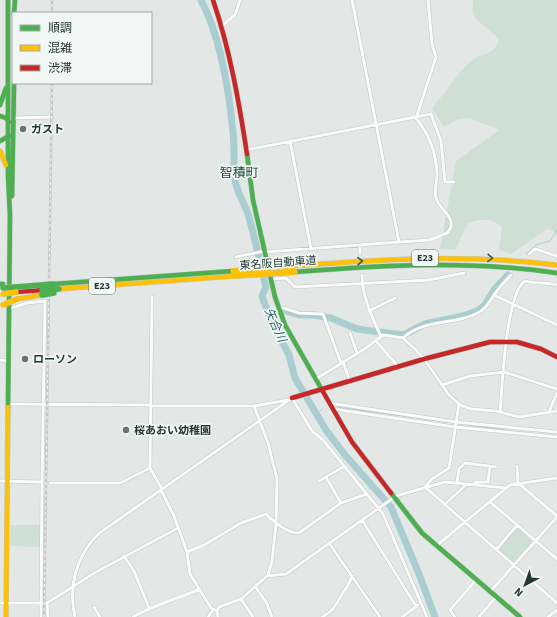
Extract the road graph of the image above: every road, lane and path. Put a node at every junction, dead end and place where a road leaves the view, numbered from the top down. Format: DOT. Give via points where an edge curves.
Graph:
graph roads {
  1 [pos="8,0"];
  2 [pos="14,0"];
  3 [pos="213,0"];
  4 [pos="240,0"];
  5 [pos="352,0"];
  6 [pos="428,0"];
  7 [pos="14,12"];
  8 [pos="222,26"];
  9 [pos="8,69"];
  10 [pos="14,84"];
  11 [pos="0,105"];
  12 [pos="0,116"];
  13 [pos="52,117"];
  14 [pos="416,118"];
  15 [pos="10,119"];
  16 [pos="376,125"];
  17 [pos="14,130"];
  18 [pos="8,138"];
  19 [pos="0,141"];
  20 [pos="290,141"];
  21 [pos="246,150"];
  22 [pos="0,151"];
  23 [pos="443,162"];
  24 [pos="435,164"];
  25 [pos="8,173"];
  26 [pos="454,182"];
  27 [pos="10,216"];
  28 [pos="399,242"];
  29 [pos="360,245"];
  30 [pos="311,249"];
  31 [pos="264,252"];
  32 [pos="360,252"];
  33 [pos="530,254"];
  34 [pos="557,256"];
  35 [pos="236,257"];
  36 [pos="557,265"];
  37 [pos="294,269"];
  38 [pos="557,273"];
  39 [pos="234,274"];
  40 [pos="464,274"];
  41 [pos="362,275"];
  42 [pos="511,275"];
  43 [pos="271,280"];
  44 [pos="362,282"];
  45 [pos="557,285"];
  46 [pos="2,288"];
  47 [pos="42,290"];
  48 [pos="494,295"];
  49 [pos="152,297"];
  50 [pos="396,298"];
  51 [pos="512,303"];
  52 [pos="2,306"];
  53 [pos="279,308"];
  54 [pos="8,309"];
  55 [pos="369,311"];
  56 [pos="557,325"];
  57 [pos="350,333"];
  58 [pos="380,334"];
  59 [pos="403,338"];
  60 [pos="376,341"];
  61 [pos="507,341"];
  62 [pos="357,353"];
  63 [pos="557,357"];
  64 [pos="424,359"];
  65 [pos="0,360"];
  66 [pos="8,360"];
  67 [pos="342,362"];
  68 [pos="396,364"];
  69 [pos="504,372"];
  70 [pos="316,380"];
  71 [pos="350,381"];
  72 [pos="442,384"];
  73 [pos="321,389"];
  74 [pos="557,390"];
  75 [pos="557,393"];
  76 [pos="291,399"];
  77 [pos="329,403"];
  78 [pos="7,404"];
  79 [pos="44,404"];
  80 [pos="458,404"];
  81 [pos="151,406"];
  82 [pos="254,406"];
  83 [pos="333,409"];
  84 [pos="557,411"];
  85 [pos="500,412"];
  86 [pos="549,412"];
  87 [pos="260,422"];
  88 [pos="455,424"];
  89 [pos="557,432"];
  90 [pos="557,437"];
  91 [pos="490,466"];
  92 [pos="516,466"];
  93 [pos="343,467"];
  94 [pos="496,467"];
  95 [pos="150,468"];
  96 [pos="326,477"];
  97 [pos="557,478"];
  98 [pos="0,481"];
  99 [pos="7,481"];
  100 [pos="319,481"];
  101 [pos="42,482"];
  102 [pos="50,483"];
  103 [pos="457,483"];
  104 [pos="518,483"];
  105 [pos="467,484"];
  106 [pos="473,484"];
  107 [pos="425,487"];
  108 [pos="506,488"];
  109 [pos="161,489"];
  110 [pos="367,494"];
  111 [pos="393,498"];
  112 [pos="490,502"];
  113 [pos="341,503"];
  114 [pos="444,505"];
  115 [pos="380,508"];
  116 [pos="557,516"];
  117 [pos="362,520"];
  118 [pos="464,523"];
  119 [pos="276,524"];
  120 [pos="517,525"];
  121 [pos="178,528"];
  122 [pos="536,541"];
  123 [pos="329,543"];
  124 [pos="436,546"];
  125 [pos="496,550"];
  126 [pos="187,552"];
  127 [pos="124,556"];
  128 [pos="557,559"];
  129 [pos="513,566"];
  130 [pos="268,575"];
  131 [pos="352,576"];
  132 [pos="476,580"];
  133 [pos="255,586"];
  134 [pos="72,588"];
  135 [pos="200,589"];
  136 [pos="490,592"];
  137 [pos="496,597"];
  138 [pos="241,599"];
  139 [pos="3,603"];
  140 [pos="41,603"];
  141 [pos="48,603"];
  142 [pos="421,603"];
  143 [pos="557,603"];
  144 [pos="416,606"];
  145 [pos="94,607"];
  146 [pos="150,608"];
  147 [pos="215,610"];
  148 [pos="557,610"];
  149 [pos="142,612"];
  150 [pos="6,617"];
  151 [pos="41,617"];
  152 [pos="48,617"];
  153 [pos="75,617"];
  154 [pos="100,617"];
  155 [pos="133,617"];
  156 [pos="144,617"];
  157 [pos="208,617"];
  158 [pos="218,617"];
  159 [pos="253,617"];
  160 [pos="272,617"];
  161 [pos="322,617"];
  162 [pos="380,617"];
  163 [pos="402,617"];
  164 [pos="427,617"];
  165 [pos="455,617"];
  166 [pos="479,617"];
  167 [pos="520,617"];
  168 [pos="548,617"];
  1 -- 9 [label="main road"];
  2 -- 7 [label="main road"];
  3 -- 8 [label="main road"];
  4 -- 8 [label="street" via="235,15"];
  5 -- 16 [label="street"];
  6 -- 14 [label="street" via="432,44 436,57"];
  8 -- 21 [label="main road" via="239,99"];
  9 -- 11 [label="main road" via="5,95"];
  9 -- 15 [label="main road"];
  10 -- 15 [label="main road"];
  12 -- 15 [label="main road"];
  13 -- 15 [label="street"];
  14 -- 16 [label="street"];
  14 -- 23 [label="street" via="431,114 440,141"];
  14 -- 24 [label="street" via="432,146"];
  15 -- 17 [label="main road"];
  15 -- 18 [label="main road"];
  16 -- 20 [label="street"];
  16 -- 28 [label="street"];
  17 -- 18 [label="main road"];
  17 -- 27 [label="main road"];
  18 -- 19 [label="main road"];
  18 -- 25 [label="main road"];
  20 -- 21 [label="street"];
  20 -- 30 [label="street"];
  21 -- 31 [label="main road"];
  22 -- 25 [label="main road"];
  23 -- 24 [label="street"];
  23 -- 26 [label="street" via="445,182"];
  24 -- 28 [label="street" via="436,197 449,216 450,229 447,233 430,240"];
  25 -- 27 [label="main road"];
  27 -- 54 [label="main road"];
  28 -- 29 [label="street"];
  29 -- 30 [label="street"];
  29 -- 32 [label="street"];
  30 -- 31 [label="street"];
  31 -- 35 [label="street"];
  31 -- 43 [label="main road"];
  33 -- 34 [label="street" via="537,250"];
  37 -- 36 [label="main road, 東名阪自動車道 / E23, one-way" via="441,257 496,258"];
  37 -- 38 [label="main road, 東名阪自動車道 / E23" via="497,265"];
  37 -- 39 [label="main road, 東名阪自動車道 / E23, bridge"];
  39 -- 47 [label="main road, 東名阪自動車道 / E23, bridge" via="58,291"];
  39 -- 47 [label="main road, 東名阪自動車道 / E23, bridge" via="54,284"];
  40 -- 44 [label="street" via="430,280"];
  41 -- 44 [label="street"];
  42 -- 48 [label="street"];
  43 -- 44 [label="street" via="286,278 296,287"];
  43 -- 53 [label="main road"];
  44 -- 55 [label="street"];
  45 -- 51 [label="street" via="525,281"];
  46 -- 47 [label="main road, 東名阪自動車道, bridge"];
  46 -- 47 [label="main road, 東名阪自動車道, bridge" via="16,292"];
  47 -- 52 [label="main road, bridge"];
  48 -- 51 [label="street"];
  48 -- 59 [label="street" via="485,308 477,313 425,326"];
  49 -- 81 [label="street"];
  50 -- 55 [label="street"];
  51 -- 56 [label="street"];
  51 -- 61 [label="street"];
  53 -- 67 [label="street" via="324,316"];
  53 -- 70 [label="main road" via="285,326"];
  54 -- 66 [label="main road"];
  54 -- 79 [label="street" via="45,301"];
  55 -- 58 [label="street"];
  57 -- 62 [label="street"];
  58 -- 59 [label="street"];
  58 -- 60 [label="street"];
  59 -- 64 [label="street"];
  60 -- 62 [label="street"];
  60 -- 68 [label="street"];
  61 -- 63 [label="main road" via="535,347"];
  61 -- 64 [label="main road" via="479,344"];
  61 -- 69 [label="street"];
  62 -- 67 [label="street"];
  64 -- 71 [label="main road"];
  64 -- 72 [label="street"];
  65 -- 66 [label="street"];
  66 -- 78 [label="main road"];
  67 -- 70 [label="street"];
  67 -- 71 [label="street"];
  69 -- 72 [label="street" via="470,376"];
  69 -- 74 [label="street"];
  69 -- 85 [label="street"];
  70 -- 73 [label="main road"];
  71 -- 73 [label="main road"];
  72 -- 80 [label="street"];
  73 -- 76 [label="main road"];
  73 -- 77 [label="main road"];
  75 -- 86 [label="street"];
  76 -- 82 [label="street"];
  76 -- 87 [label="street"];
  76 -- 93 [label="street" via="312,431 323,440"];
  77 -- 83 [label="main road"];
  77 -- 88 [label="street"];
  78 -- 79 [label="street"];
  78 -- 99 [label="main road"];
  79 -- 81 [label="street"];
  79 -- 101 [label="street"];
  80 -- 85 [label="street" via="471,409"];
  80 -- 88 [label="street"];
  81 -- 82 [label="street"];
  81 -- 95 [label="street"];
  82 -- 87 [label="street"];
  83 -- 88 [label="street"];
  83 -- 111 [label="main road" via="352,442"];
  84 -- 86 [label="street"];
  85 -- 86 [label="street" via="522,418"];
  87 -- 109 [label="street"];
  87 -- 119 [label="street" via="277,479"];
  88 -- 89 [label="street"];
  88 -- 90 [label="street"];
  88 -- 107 [label="street" via="449,468"];
  91 -- 94 [label="street"];
  91 -- 103 [label="street" via="465,463 459,469"];
  91 -- 106 [label="street" via="488,482"];
  92 -- 104 [label="street"];
  93 -- 96 [label="street"];
  93 -- 110 [label="street"];
  95 -- 102 [label="street" via="120,483"];
  95 -- 109 [label="street"];
  96 -- 100 [label="street"];
  96 -- 113 [label="street"];
  97 -- 104 [label="street"];
  98 -- 99 [label="street"];
  99 -- 101 [label="street"];
  99 -- 139 [label="main road"];
  101 -- 140 [label="street"];
  103 -- 105 [label="street"];
  103 -- 107 [label="street" via="445,482"];
  104 -- 108 [label="street"];
  104 -- 116 [label="street"];
  105 -- 106 [label="street"];
  105 -- 114 [label="street"];
  106 -- 108 [label="street"];
  107 -- 111 [label="street"];
  107 -- 114 [label="street"];
  108 -- 112 [label="street"];
  109 -- 121 [label="street"];
  109 -- 134 [label="street" via="94,538 79,561"];
  110 -- 113 [label="street"];
  110 -- 115 [label="street"];
  111 -- 115 [label="street"];
  111 -- 124 [label="main road"];
  112 -- 118 [label="street"];
  112 -- 120 [label="street"];
  113 -- 119 [label="street" via="298,533"];
  114 -- 118 [label="street"];
  115 -- 117 [label="street"];
  115 -- 142 [label="street"];
  116 -- 122 [label="street"];
  117 -- 123 [label="street"];
  117 -- 144 [label="street"];
  118 -- 124 [label="street"];
  118 -- 125 [label="street"];
  119 -- 126 [label="street" via="266,514 241,523"];
  119 -- 130 [label="street"];
  120 -- 122 [label="street"];
  120 -- 125 [label="street"];
  121 -- 126 [label="street"];
  121 -- 127 [label="street"];
  122 -- 128 [label="street"];
  122 -- 129 [label="street"];
  123 -- 130 [label="street" via="286,574"];
  123 -- 131 [label="street"];
  124 -- 132 [label="main road"];
  125 -- 129 [label="street"];
  126 -- 135 [label="street" via="189,571"];
  127 -- 134 [label="street"];
  127 -- 146 [label="street" via="134,571"];
  129 -- 136 [label="street"];
  129 -- 143 [label="street"];
  130 -- 133 [label="street"];
  131 -- 161 [label="street" via="336,606"];
  131 -- 162 [label="street"];
  132 -- 136 [label="main road"];
  132 -- 165 [label="street" via="450,610"];
  133 -- 138 [label="street"];
  133 -- 160 [label="street"];
  134 -- 141 [label="street"];
  134 -- 153 [label="street"];
  135 -- 146 [label="street"];
  135 -- 147 [label="street"];
  136 -- 137 [label="main road"];
  137 -- 166 [label="street"];
  137 -- 167 [label="main road"];
  138 -- 147 [label="street"];
  138 -- 159 [label="street"];
  139 -- 140 [label="street"];
  139 -- 150 [label="main road"];
  140 -- 141 [label="street"];
  140 -- 151 [label="street"];
  141 -- 152 [label="street"];
  142 -- 144 [label="street"];
  142 -- 164 [label="street"];
  144 -- 163 [label="street"];
  145 -- 154 [label="street"];
  146 -- 149 [label="street"];
  147 -- 157 [label="street"];
  147 -- 158 [label="street"];
  148 -- 168 [label="street"];
  149 -- 155 [label="street"];
  149 -- 156 [label="street"];
}
